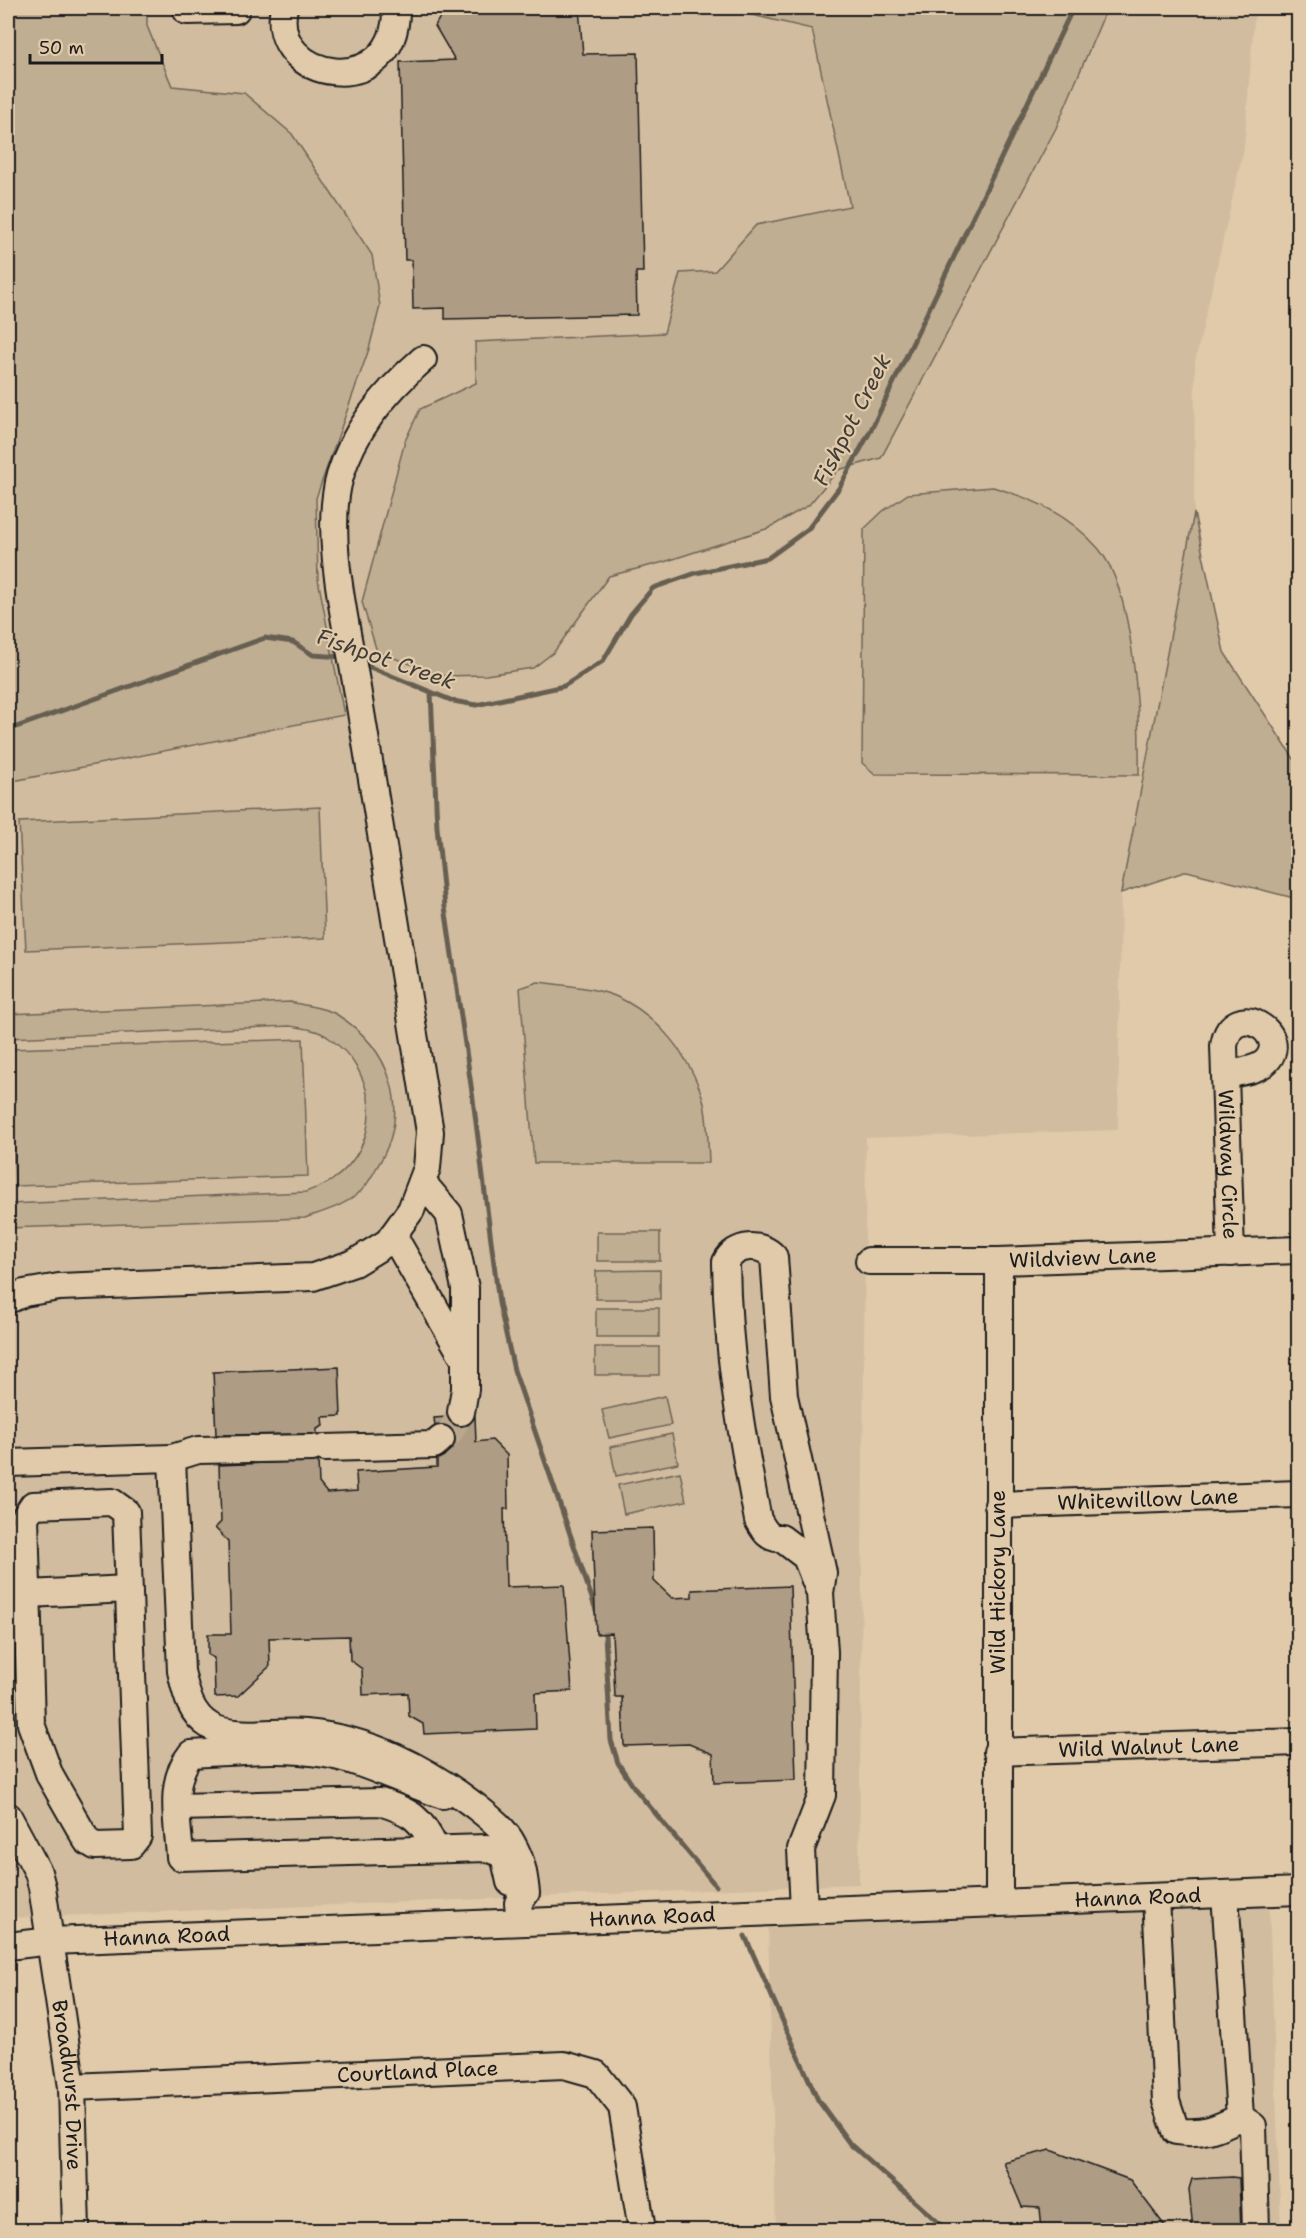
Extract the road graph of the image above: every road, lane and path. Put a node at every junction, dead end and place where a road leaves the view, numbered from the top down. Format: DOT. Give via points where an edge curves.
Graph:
graph roads {
  1 [pos="187,8"];
  2 [pos="236,8"];
  3 [pos="284,8"];
  4 [pos="396,8"];
  5 [pos="423,359"];
  6 [pos="1226,1075"];
  7 [pos="422,1182"];
  8 [pos="393,1235"];
  9 [pos="1299,1250"];
  10 [pos="1231,1253"];
  11 [pos="869,1261"];
  12 [pos="999,1261"];
  13 [pos="8,1300"];
  14 [pos="465,1360"];
  15 [pos="461,1412"];
  16 [pos="441,1439"];
  17 [pos="172,1458"];
  18 [pos="8,1463"];
  19 [pos="1299,1494"];
  20 [pos="998,1505"];
  21 [pos="812,1525"];
  22 [pos="781,1538"];
  23 [pos="128,1589"];
  24 [pos="820,1593"];
  25 [pos="17,1594"];
  26 [pos="1299,1742"];
  27 [pos="998,1752"];
  28 [pos="469,1801"];
  29 [pos="177,1807"];
  30 [pos="8,1816"];
  31 [pos="442,1848"];
  32 [pos="1299,1891"];
  33 [pos="1225,1894"];
  34 [pos="1156,1897"];
  35 [pos="999,1902"];
  36 [pos="804,1910"];
  37 [pos="519,1912"];
  38 [pos="51,1941"];
  39 [pos="8,1946"];
  40 [pos="72,2087"];
  41 [pos="1240,2108"];
  42 [pos="76,2230"];
  43 [pos="642,2230"];
  44 [pos="1256,2230"];
  1 -- 2 [label="street"];
  3 -- 4 [label="street" via="286,33 295,50 309,64 326,72 346,73 364,68 380,57 397,24"];
  5 -- 7 [label="street" via="390,387 358,434 340,476 334,520 342,598 430,1132"];
  6 -- 10 [label="street, Wildway Circle"];
  7 -- 8 [label="street" via="411,1210"];
  7 -- 14 [label="street" via="449,1214 465,1288"];
  8 -- 13 [label="street" via="354,1263 313,1276 59,1287"];
  8 -- 14 [label="street"];
  9 -- 10 [label="street, Wildview Lane"];
  10 -- 12 [label="street, Wildview Lane"];
  11 -- 12 [label="street, Wildview Lane"];
  12 -- 20 [label="street, Wild Hickory Lane"];
  14 -- 15 [label="street"];
  16 -- 17 [label="street" via="434,1444 198,1450"];
  17 -- 18 [label="street"];
  17 -- 28 [label="street" via="181,1671 187,1698 196,1714 210,1726 226,1732 304,1733 341,1738 388,1752 434,1776"];
  19 -- 20 [label="street, Whitewillow Lane"];
  20 -- 27 [label="street, Wild Hickory Lane"];
  21 -- 22 [label="street"];
  21 -- 22 [label="street" via="784,1396 774,1257 769,1251 749,1247 730,1254 726,1262 735,1404 758,1520 765,1533 774,1539"];
  21 -- 24 [label="street" via="823,1573"];
  22 -- 24 [label="street" via="806,1557"];
  23 -- 25 [label="street"];
  23 -- 25 [label="street" via="126,1512 112,1502 33,1505 25,1517"];
  23 -- 25 [label="street" via="138,1836 131,1845 95,1846 87,1841 50,1776 31,1724"];
  24 -- 36 [label="street" via="824,1652 822,1795 801,1850"];
  26 -- 27 [label="street, Wild Walnut Lane"];
  27 -- 35 [label="street, Wild Hickory Lane"];
  28 -- 29 [label="street" via="442,1795 363,1764 325,1754 277,1750 191,1754 176,1785"];
  28 -- 37 [label="street" via="513,1842 524,1868 526,1893"];
  29 -- 31 [label="street" via="380,1802 406,1810"];
  29 -- 31 [label="street" via="180,1857"];
  30 -- 38 [label="street, Broadhurst Drive" via="38,1872"];
  31 -- 37 [label="street" via="487,1848 504,1856 511,1894"];
  32 -- 33 [label="street, Hanna Road"];
  33 -- 34 [label="street, Hanna Road"];
  33 -- 41 [label="street"];
  34 -- 35 [label="street, Hanna Road"];
  34 -- 41 [label="street" via="1166,2101 1176,2130 1212,2132"];
  35 -- 36 [label="street, Hanna Road"];
  36 -- 37 [label="street, Hanna Road"];
  37 -- 38 [label="street, Hanna Road"];
  38 -- 39 [label="street, Hanna Road"];
  38 -- 40 [label="street, Broadhurst Drive"];
  40 -- 42 [label="street, Broadhurst Drive"];
  40 -- 43 [label="street, Courtland Place" via="564,2065 596,2074 622,2106"];
  41 -- 44 [label="street" via="1253,2126"];
}
